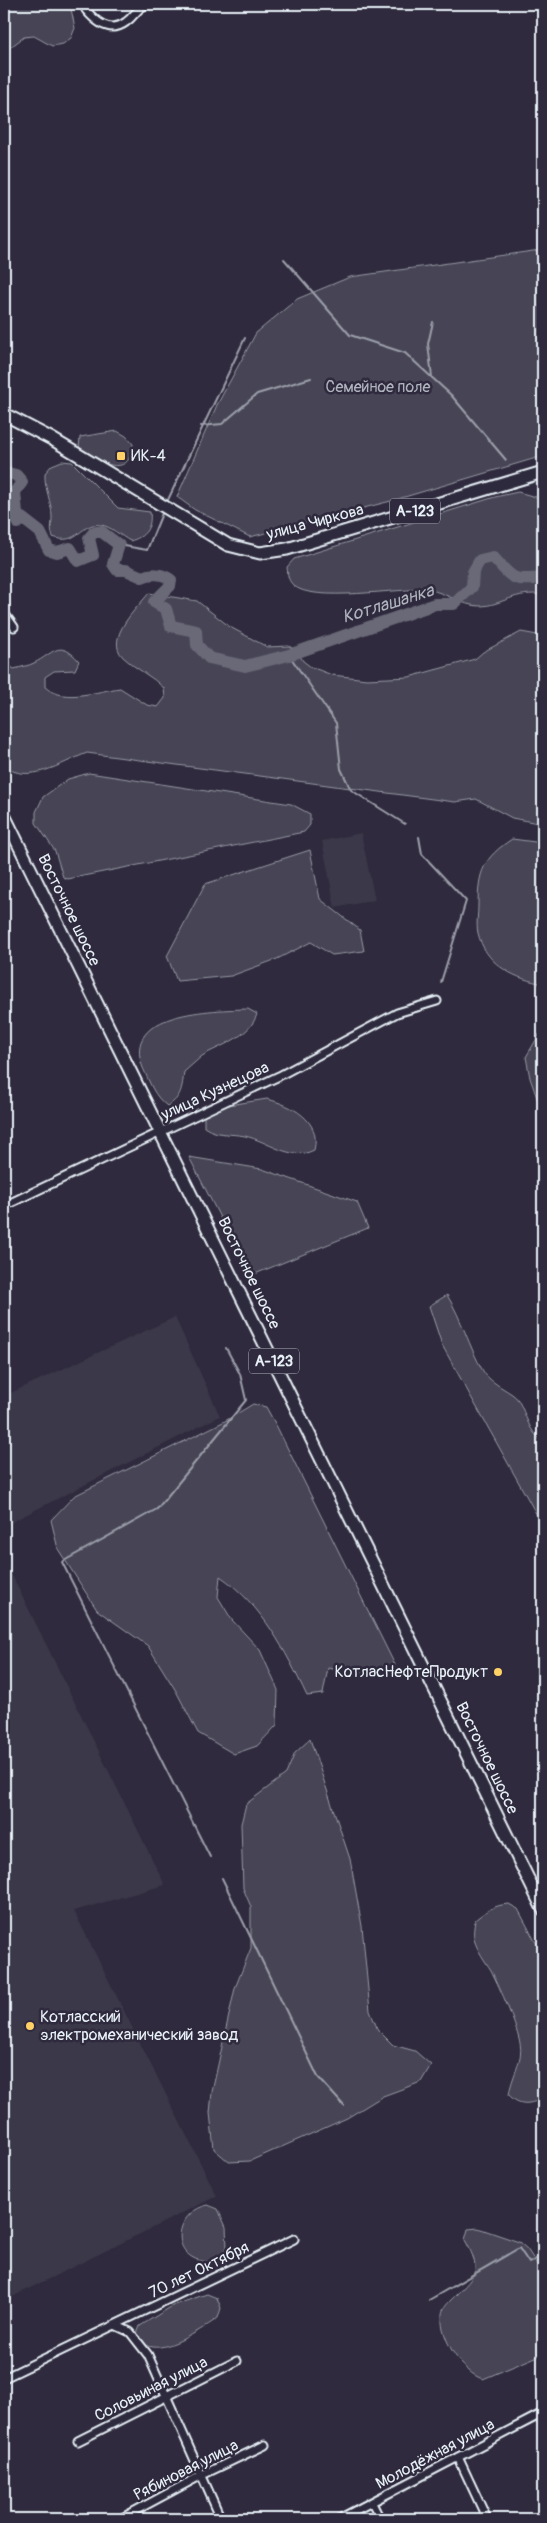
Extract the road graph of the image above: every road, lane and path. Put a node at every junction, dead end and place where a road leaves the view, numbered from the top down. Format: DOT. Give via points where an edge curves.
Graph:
graph roads {
  1 [pos="146,4"];
  2 [pos="86,10"];
  3 [pos="4,414"];
  4 [pos="543,472"];
  5 [pos="4,613"];
  6 [pos="14,627"];
  7 [pos="4,814"];
  8 [pos="437,1001"];
  9 [pos="160,1131"];
  10 [pos="4,1206"];
  11 [pos="543,1909"];
  12 [pos="294,2239"];
  13 [pos="115,2325"];
  14 [pos="237,2361"];
  15 [pos="4,2377"];
  16 [pos="165,2396"];
  17 [pos="543,2412"];
  18 [pos="78,2441"];
  19 [pos="266,2445"];
  20 [pos="458,2457"];
  21 [pos="202,2476"];
  22 [pos="372,2503"];
  23 [pos="120,2519"];
  24 [pos="221,2519"];
  25 [pos="339,2519"];
  26 [pos="380,2519"];
  27 [pos="487,2519"];
  1 -- 2 [label="street" via="125,23 112,27 96,22"];
  3 -- 4 [label="main road, улица Чиркова / А-123" via="52,439 228,545 260,553 287,550"];
  5 -- 6 [label="street"];
  7 -- 9 [label="main road, Восточное шоссе / А-123"];
  8 -- 9 [label="street, улица Кузнецова" via="397,1014 279,1076"];
  9 -- 10 [label="street, улица Кузнецова"];
  9 -- 11 [label="main road, Восточное шоссе / А-123"];
  12 -- 13 [label="street, 70 лет Октября"];
  13 -- 15 [label="street, 70 лет Октября"];
  13 -- 16 [label="street" via="130,2332 140,2343"];
  14 -- 16 [label="street, Соловьиная улица"];
  16 -- 18 [label="street, Соловьиная улица"];
  16 -- 21 [label="street"];
  17 -- 20 [label="street, Молодёжная улица"];
  19 -- 21 [label="street, Рябиновая улица"];
  20 -- 22 [label="street, Молодёжная улица"];
  20 -- 27 [label="street"];
  21 -- 23 [label="street, Рябиновая улица"];
  21 -- 24 [label="street"];
  22 -- 25 [label="street, Молодёжная улица"];
  22 -- 26 [label="street"];
}
